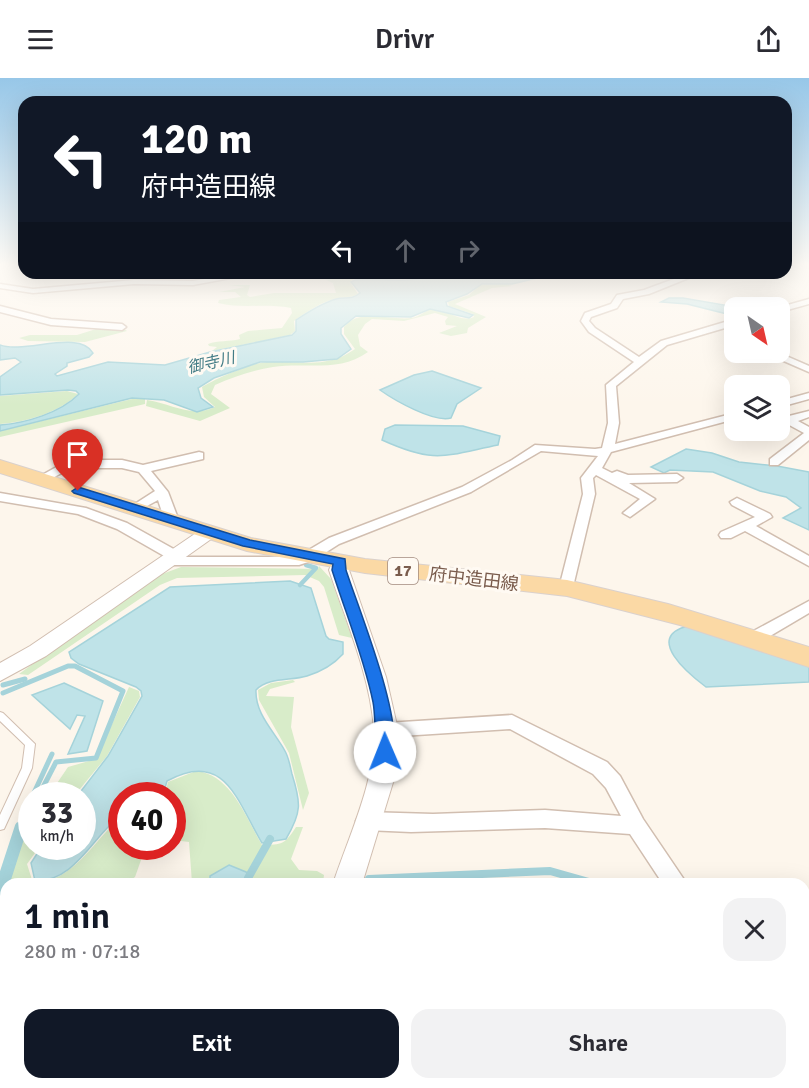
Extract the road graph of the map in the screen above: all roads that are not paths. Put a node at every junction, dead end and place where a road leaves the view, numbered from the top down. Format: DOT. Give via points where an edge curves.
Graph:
graph roads {
  1 [pos="8,311"];
  2 [pos="599,311"];
  3 [pos="122,327"];
  4 [pos="724,328"];
  5 [pos="639,361"];
  6 [pos="790,361"];
  7 [pos="809,369"];
  8 [pos="809,396"];
  9 [pos="790,401"];
  10 [pos="809,414"];
  11 [pos="790,417"];
  12 [pos="724,419"];
  13 [pos="790,421"];
  14 [pos="809,432"];
  15 [pos="608,449"];
  16 [pos="199,456"];
  17 [pos="774,462"];
  18 [pos="0,466"];
  19 [pos="597,467"];
  20 [pos="143,470"];
  21 [pos="677,478"];
  22 [pos="41,479"];
  23 [pos="162,492"];
  24 [pos="0,497"];
  25 [pos="737,502"];
  26 [pos="134,509"];
  27 [pos="630,513"];
  28 [pos="172,521"];
  29 [pos="745,526"];
  30 [pos="208,532"];
  31 [pos="726,535"];
  32 [pos="313,556"];
  33 [pos="170,558"];
  34 [pos="340,562"];
  35 [pos="809,562"];
  36 [pos="567,588"];
  37 [pos="809,606"];
  38 [pos="754,638"];
  39 [pos="809,657"];
  40 [pos="0,673"];
  41 [pos="0,715"];
  42 [pos="386,730"];
  43 [pos="366,821"];
  44 [pos="636,825"];
  45 [pos="0,826"];
  46 [pos="349,878"];
  47 [pos="672,878"];
  1 -- 3 [label="street" via="51,322"];
  2 -- 5 [label="street" via="588,315 585,321 592,330"];
  4 -- 5 [label="street" via="664,343"];
  5 -- 15 [label="street" via="611,385 616,421"];
  6 -- 7 [label="street"];
  8 -- 9 [label="street"];
  10 -- 11 [label="street"];
  12 -- 15 [label="street"];
  13 -- 14 [label="street"];
  14 -- 17 [label="street"];
  15 -- 19 [label="street"];
  15 -- 32 [label="street" via="580,453 539,447 508,468 322,546"];
  16 -- 20 [label="street"];
  18 -- 22 [label="main road, 府中造田線 / 17"];
  19 -- 21 [label="street" via="626,479"];
  19 -- 27 [label="street" via="649,499"];
  19 -- 36 [label="street" via="587,478 590,494"];
  20 -- 22 [label="street" via="122,464 69,464"];
  20 -- 23 [label="street"];
  22 -- 26 [label="main road, 府中造田線 / 17"];
  23 -- 26 [label="street"];
  23 -- 28 [label="street"];
  24 -- 33 [label="street" via="81,511 122,525"];
  25 -- 29 [label="street" via="765,517"];
  26 -- 28 [label="main road, 府中造田線 / 17"];
  28 -- 30 [label="main road, 府中造田線 / 17"];
  29 -- 31 [label="street"];
  29 -- 35 [label="street"];
  30 -- 32 [label="main road, 府中造田線 / 17" via="247,544"];
  30 -- 33 [label="street"];
  32 -- 33 [label="street" via="299,561"];
  32 -- 34 [label="main road, 府中造田線 / 17"];
  33 -- 40 [label="street" via="38,651"];
  34 -- 36 [label="main road, 府中造田線 / 17" via="514,585"];
  34 -- 42 [label="street" via="339,570 375,677"];
  36 -- 38 [label="main road, 府中造田線 / 17"];
  37 -- 38 [label="street"];
  38 -- 39 [label="main road, 府中造田線 / 17"];
  41 -- 45 [label="lane" via="30,744 27,768"];
  42 -- 43 [label="street" via="382,776"];
  42 -- 44 [label="street" via="512,722 600,768 613,782"];
  43 -- 44 [label="street" via="396,824 547,819"];
  43 -- 46 [label="street"];
  44 -- 47 [label="street"];
}
